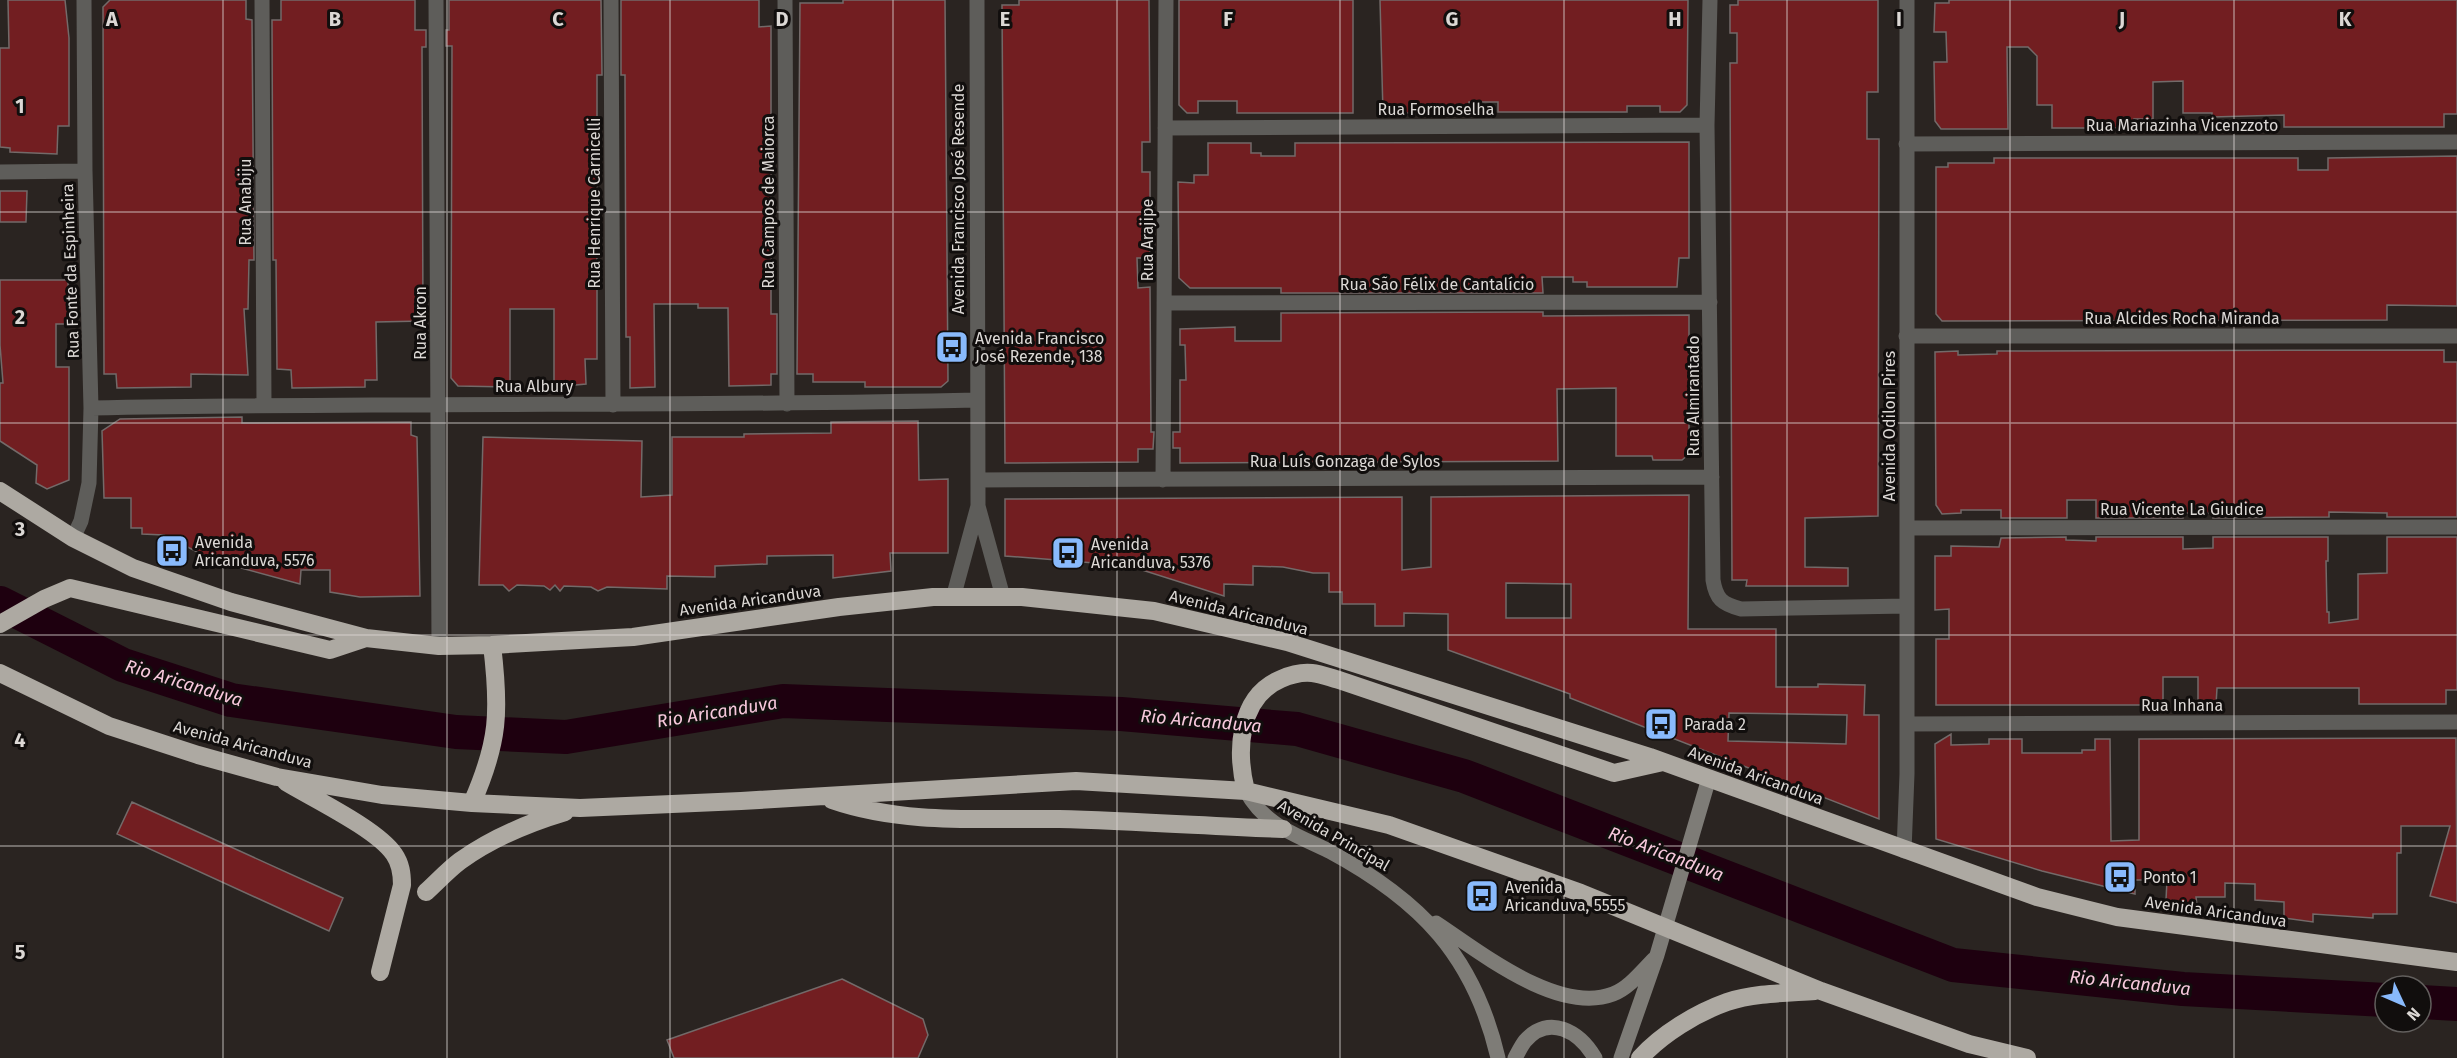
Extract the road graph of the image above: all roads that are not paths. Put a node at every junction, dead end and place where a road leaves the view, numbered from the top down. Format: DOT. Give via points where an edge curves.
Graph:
graph roads {
  1 [pos="84,0"];
  2 [pos="262,0"];
  3 [pos="436,0"];
  4 [pos="611,0"];
  5 [pos="785,0"];
  6 [pos="977,0"];
  7 [pos="1166,0"];
  8 [pos="1710,0"];
  9 [pos="1907,0"];
  10 [pos="1707,125"];
  11 [pos="1165,128"];
  12 [pos="2457,142"];
  13 [pos="1906,144"];
  14 [pos="85,171"];
  15 [pos="0,172"];
  16 [pos="1710,302"];
  17 [pos="1164,303"];
  18 [pos="1906,336"];
  19 [pos="2457,336"];
  20 [pos="976,400"];
  21 [pos="264,404"];
  22 [pos="438,404"];
  23 [pos="787,404"];
  24 [pos="613,405"];
  25 [pos="92,408"];
  26 [pos="1712,477"];
  27 [pos="978,480"];
  28 [pos="1163,480"];
  29 [pos="0,492"];
  30 [pos="978,506"];
  31 [pos="2457,527"];
  32 [pos="1907,528"];
  33 [pos="73,538"];
  34 [pos="1003,597"];
  35 [pos="953,598"];
  36 [pos="1908,606"];
  37 [pos="0,624"];
  38 [pos="366,638"];
  39 [pos="492,645"];
  40 [pos="439,646"];
  41 [pos="0,673"];
  42 [pos="2457,722"];
  43 [pos="1907,724"];
  44 [pos="1663,762"];
  45 [pos="277,777"];
  46 [pos="1709,778"];
  47 [pos="1246,791"];
  48 [pos="821,796"];
  49 [pos="472,804"];
  50 [pos="580,808"];
  51 [pos="1283,829"];
  52 [pos="1904,851"];
  53 [pos="426,892"];
  54 [pos="1423,915"];
  55 [pos="1665,927"];
  56 [pos="1657,955"];
  57 [pos="2457,962"];
  58 [pos="380,972"];
  59 [pos="1821,991"];
  60 [pos="1498,1058"];
  61 [pos="1515,1058"];
  62 [pos="1595,1058"];
  63 [pos="1621,1058"];
  64 [pos="1640,1058"];
  65 [pos="2027,1058"];
  1 -- 14 [label="street, Rua Fonte da Espinheira"];
  2 -- 21 [label="street, Rua Anabiju"];
  3 -- 22 [label="street, Rua Akron"];
  4 -- 24 [label="street, Rua Henrique Carnicelli"];
  5 -- 23 [label="street, Rua Campos de Maiorca"];
  6 -- 20 [label="street, Avenida Francisco José Resende"];
  7 -- 11 [label="street, Rua Arajipe"];
  8 -- 10 [label="street, Rua Almirantado"];
  9 -- 13 [label="street, Avenida Odilon Pires"];
  10 -- 11 [label="street, Rua Formoselha"];
  10 -- 16 [label="street, Rua Almirantado"];
  11 -- 17 [label="street, Rua Arajipe"];
  12 -- 13 [label="street, Rua Mariazinha Vicenzzoto"];
  13 -- 18 [label="street, Avenida Odilon Pires"];
  14 -- 15 [label="street"];
  14 -- 25 [label="street, Rua Fonte da Espinheira"];
  16 -- 17 [label="street, Rua São Félix de Cantalício"];
  16 -- 26 [label="street, Rua Almirantado"];
  17 -- 28 [label="street, Rua Arajipe"];
  18 -- 19 [label="street, Rua Alcides Rocha Miranda"];
  18 -- 32 [label="street, Avenida Odilon Pires"];
  20 -- 23 [label="street, Rua Albury"];
  20 -- 27 [label="street, Avenida Francisco José Resende"];
  21 -- 22 [label="street, Rua Albury"];
  21 -- 25 [label="street, Rua Albury"];
  22 -- 24 [label="street, Rua Albury"];
  22 -- 40 [label="street, Rua Akron"];
  23 -- 24 [label="street, Rua Albury"];
  25 -- 33 [label="street, Rua Fonte da Espinheira" via="89,483"];
  26 -- 28 [label="street, Rua Luís Gonzaga de Sylos"];
  26 -- 36 [label="street, Rua Almirantado" via="1713,580 1715,594 1727,606"];
  27 -- 28 [label="street, Rua Luís Gonzaga de Sylos"];
  27 -- 30 [label="street, Avenida Francisco José Resende"];
  29 -- 33 [label="highway, Avenida Aricanduva"];
  30 -- 34 [label="street, Avenida Francisco José Resende"];
  30 -- 35 [label="street, Avenida Francisco José Resende"];
  31 -- 32 [label="street, Rua Vicente La Giudice"];
  32 -- 36 [label="street, Avenida Odilon Pires"];
  33 -- 38 [label="highway, Avenida Aricanduva" via="133,568 231,602"];
  34 -- 35 [label="highway, Avenida Aricanduva"];
  34 -- 44 [label="highway, Avenida Aricanduva" via="1154,611 1287,642"];
  35 -- 39 [label="highway, Avenida Aricanduva" via="839,607 633,637"];
  36 -- 43 [label="street, Avenida Odilon Pires"];
  37 -- 38 [label="highway" via="70,588 330,650"];
  38 -- 40 [label="highway, Avenida Aricanduva"];
  39 -- 40 [label="highway, Avenida Aricanduva"];
  39 -- 49 [label="highway" via="498,692 496,732 487,771"];
  41 -- 45 [label="highway, Avenida Aricanduva" via="110,726"];
  42 -- 43 [label="street, Rua Inhana"];
  43 -- 52 [label="street, Avenida Odilon Pires"];
  44 -- 46 [label="highway, Avenida Aricanduva"];
  44 -- 47 [label="highway" via="1614,773 1312,673 1290,675 1271,683 1244,721 1240,739"];
  45 -- 49 [label="highway, Avenida Aricanduva" via="382,795"];
  45 -- 58 [label="highway" via="364,827 394,854 402,871 402,885"];
  46 -- 52 [label="highway, Avenida Aricanduva"];
  46 -- 55 [label="street"];
  47 -- 48 [label="highway, Avenida Aricanduva" via="1076,781"];
  47 -- 51 [label="street, Avenida Principal" via="1264,817"];
  47 -- 55 [label="highway, Avenida Aricanduva" via="1389,825"];
  48 -- 50 [label="highway, Avenida Aricanduva"];
  48 -- 51 [label="highway" via="848,806 924,818 1068,819"];
  49 -- 50 [label="highway, Avenida Aricanduva"];
  50 -- 53 [label="highway" via="529,823 492,842 459,861"];
  51 -- 54 [label="street, Avenida Principal" via="1367,873"];
  52 -- 57 [label="highway, Avenida Aricanduva" via="2037,897 2117,918"];
  54 -- 56 [label="street" via="1512,973 1583,999 1615,994"];
  54 -- 60 [label="street, Avenida Principal" via="1462,964 1479,996"];
  55 -- 56 [label="street"];
  55 -- 59 [label="highway, Avenida Aricanduva"];
  56 -- 63 [label="street"];
  59 -- 64 [label="highway" via="1727,1002 1688,1020"];
  59 -- 65 [label="highway, Avenida Aricanduva" via="1969,1044"];
  61 -- 62 [label="street" via="1524,1041 1537,1031 1555,1027 1578,1035"];
}
